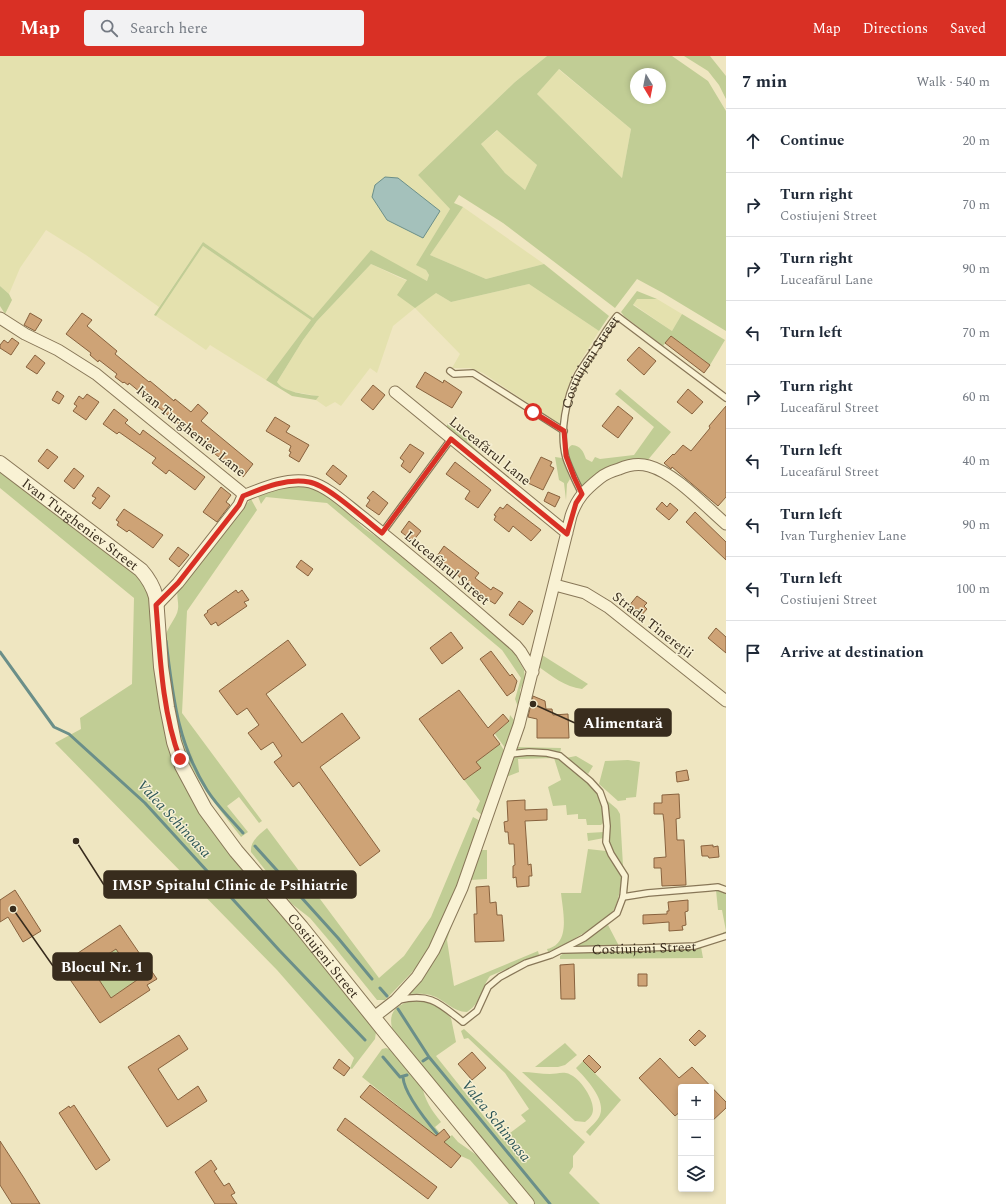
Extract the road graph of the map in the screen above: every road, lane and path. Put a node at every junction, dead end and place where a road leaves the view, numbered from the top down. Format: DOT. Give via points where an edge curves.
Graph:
graph roads {
  1 [pos="0,318"];
  2 [pos="450,371"];
  3 [pos="395,392"];
  4 [pos="726,398"];
  5 [pos="564,431"];
  6 [pos="451,439"];
  7 [pos="0,463"];
  8 [pos="582,494"];
  9 [pos="243,496"];
  10 [pos="726,524"];
  11 [pos="382,533"];
  12 [pos="567,534"];
  13 [pos="555,585"];
  14 [pos="154,590"];
  15 [pos="156,605"];
  16 [pos="533,672"];
  17 [pos="726,700"];
  18 [pos="510,754"];
  19 [pos="726,890"];
  20 [pos="623,897"];
  21 [pos="726,936"];
  22 [pos="561,950"];
  23 [pos="396,1000"];
  24 [pos="374,1017"];
  25 [pos="527,1204"];
  1 -- 9 [label="street, Ivan Turgheniev Lane" via="96,374 237,488"];
  2 -- 5 [label="lane" via="454,374 474,373"];
  3 -- 6 [label="street, Luceafărul Lane"];
  4 -- 5 [label="lane, Costiujeni Street" via="617,316 606,329 578,375 564,420"];
  5 -- 8 [label="lane, Costiujeni Street" via="566,456"];
  6 -- 11 [label="lane"];
  6 -- 12 [label="street, Luceafărul Lane"];
  7 -- 14 [label="street, Ivan Turgheniev Street" via="141,570"];
  8 -- 10 [label="street, Costiujeni Street" via="606,474 636,464 648,466 674,479"];
  8 -- 12 [label="street, Costiujeni Street" via="576,503"];
  9 -- 11 [label="street, Luceafărul Street" via="276,484 298,481 317,484"];
  9 -- 15 [label="street, Ivan Turgheniev Lane" via="239,505 178,583"];
  11 -- 16 [label="street, Luceafărul Street" via="516,646"];
  12 -- 13 [label="street, Costiujeni Street"];
  13 -- 16 [label="street, Costiujeni Street"];
  13 -- 17 [label="street, Strada Tinereții" via="584,593 608,608"];
  14 -- 15 [label="street, Costiujeni Street"];
  15 -- 24 [label="street, Costiujeni Street" via="167,707 177,752 188,778 205,808 236,851"];
  16 -- 18 [label="street, Costiujeni Street"];
  18 -- 20 [label="lane, Costiujeni Street" via="541,753 560,756 600,792 605,806 606,842 625,876"];
  18 -- 23 [label="street, Costiujeni Street" via="452,914 417,977"];
  19 -- 20 [label="lane" via="718,887"];
  20 -- 22 [label="lane, Costiujeni Street" via="617,913 584,938"];
  21 -- 22 [label="lane, Costiujeni Street" via="696,946"];
  22 -- 23 [label="lane, Costiujeni Street" via="526,963 500,977 488,987 477,1011 463,1022 429,998 412,997"];
  23 -- 24 [label="street, Costiujeni Street"];
  24 -- 25 [label="street, Costiujeni Street"];
}
